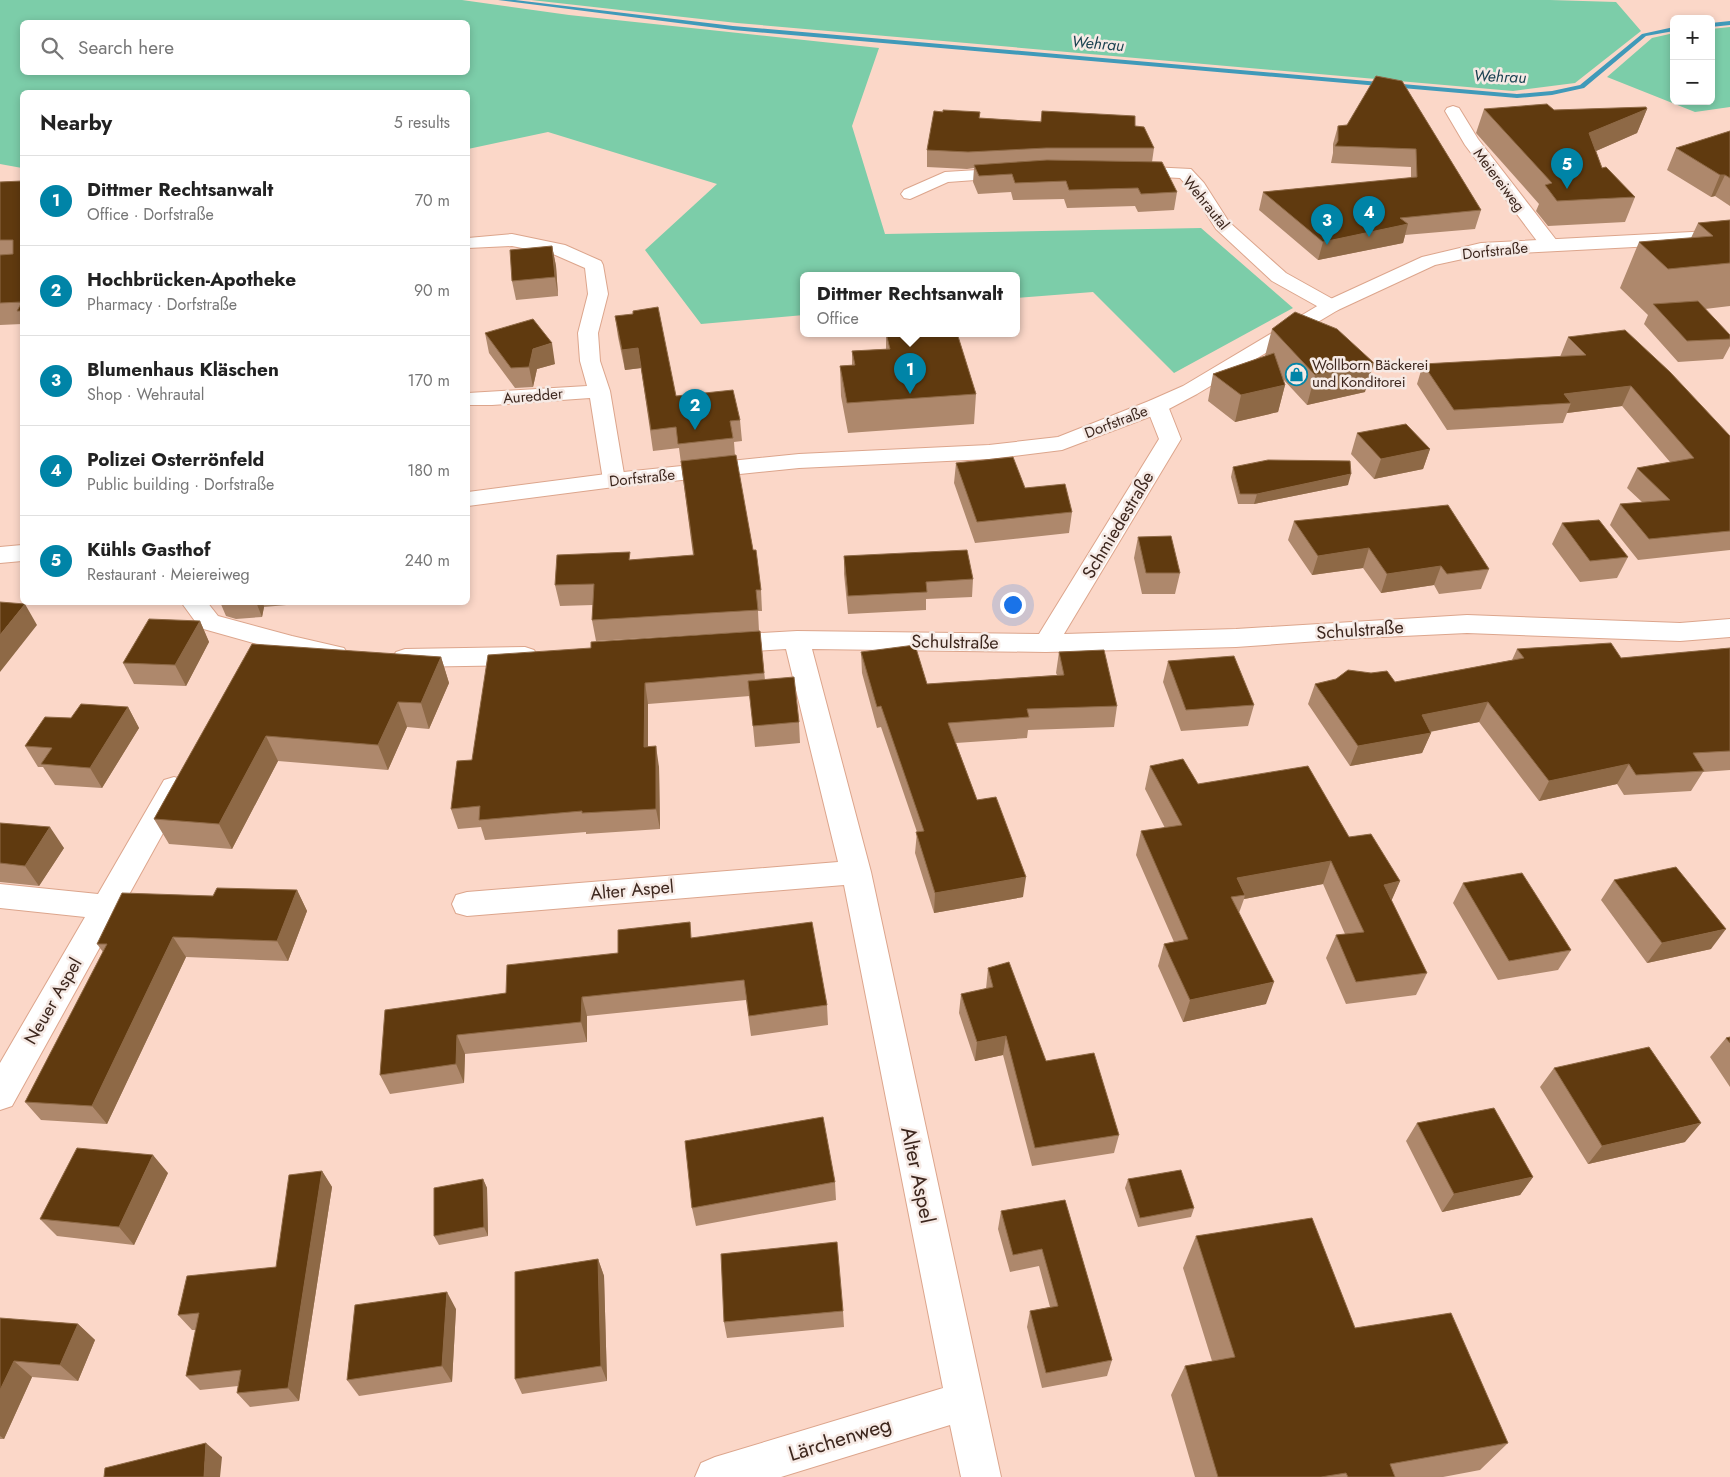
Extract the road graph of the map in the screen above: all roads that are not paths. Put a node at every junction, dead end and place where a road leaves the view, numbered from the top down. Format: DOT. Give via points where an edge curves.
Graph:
graph roads {
  1 [pos="1453,111"];
  2 [pos="1111,171"];
  3 [pos="1027,172"];
  4 [pos="910,194"];
  5 [pos="1730,236"];
  6 [pos="470,243"];
  7 [pos="1550,245"];
  8 [pos="1332,306"];
  9 [pos="599,391"];
  10 [pos="470,399"];
  11 [pos="1157,406"];
  12 [pos="614,480"];
  13 [pos="470,499"];
  14 [pos="20,553"];
  15 [pos="0,555"];
  16 [pos="195,605"];
  17 [pos="1730,628"];
  18 [pos="260,636"];
  19 [pos="797,640"];
  20 [pos="1046,643"];
  21 [pos="699,646"];
  22 [pos="551,654"];
  23 [pos="245,662"];
  24 [pos="188,763"];
  25 [pos="856,872"];
  26 [pos="0,896"];
  27 [pos="467,904"];
  28 [pos="106,907"];
  29 [pos="0,1095"];
  30 [pos="964,1401"];
  31 [pos="715,1477"];
  32 [pos="981,1477"];
  1 -- 7 [label="street, Meiereiweg" via="1471,141"];
  2 -- 8 [label="street, Wehrautal" via="1185,173 1222,225 1279,277"];
  3 -- 4 [label="street" via="945,177"];
  5 -- 7 [label="street, Dorfstraße"];
  6 -- 9 [label="street" via="512,240 558,248 594,265 598,294 588,334 590,361"];
  7 -- 8 [label="street, Dorfstraße" via="1481,249 1429,260"];
  8 -- 11 [label="street, Dorfstraße"];
  9 -- 10 [label="street, Auredder"];
  9 -- 12 [label="street"];
  11 -- 12 [label="street, Dorfstraße" via="1062,443 989,452 799,461"];
  11 -- 20 [label="street, Schmiedestraße" via="1170,439"];
  12 -- 13 [label="street, Dorfstraße"];
  14 -- 15 [label="street"];
  16 -- 18 [label="street" via="209,622"];
  17 -- 20 [label="street, Schulstraße" via="1680,632 1467,624 1236,638"];
  18 -- 22 [label="street" via="369,658 492,658"];
  18 -- 23 [label="street"];
  19 -- 20 [label="street, Schulstraße"];
  19 -- 21 [label="street, Schulstraße"];
  19 -- 25 [label="street, Alter Aspel"];
  24 -- 28 [label="street, Neuer Aspel"];
  25 -- 27 [label="street, Alter Aspel"];
  25 -- 30 [label="street, Alter Aspel"];
  26 -- 28 [label="street"];
  28 -- 29 [label="street, Neuer Aspel"];
  30 -- 31 [label="street, Lärchenweg"];
  30 -- 32 [label="street, Alter Aspel"];
}
